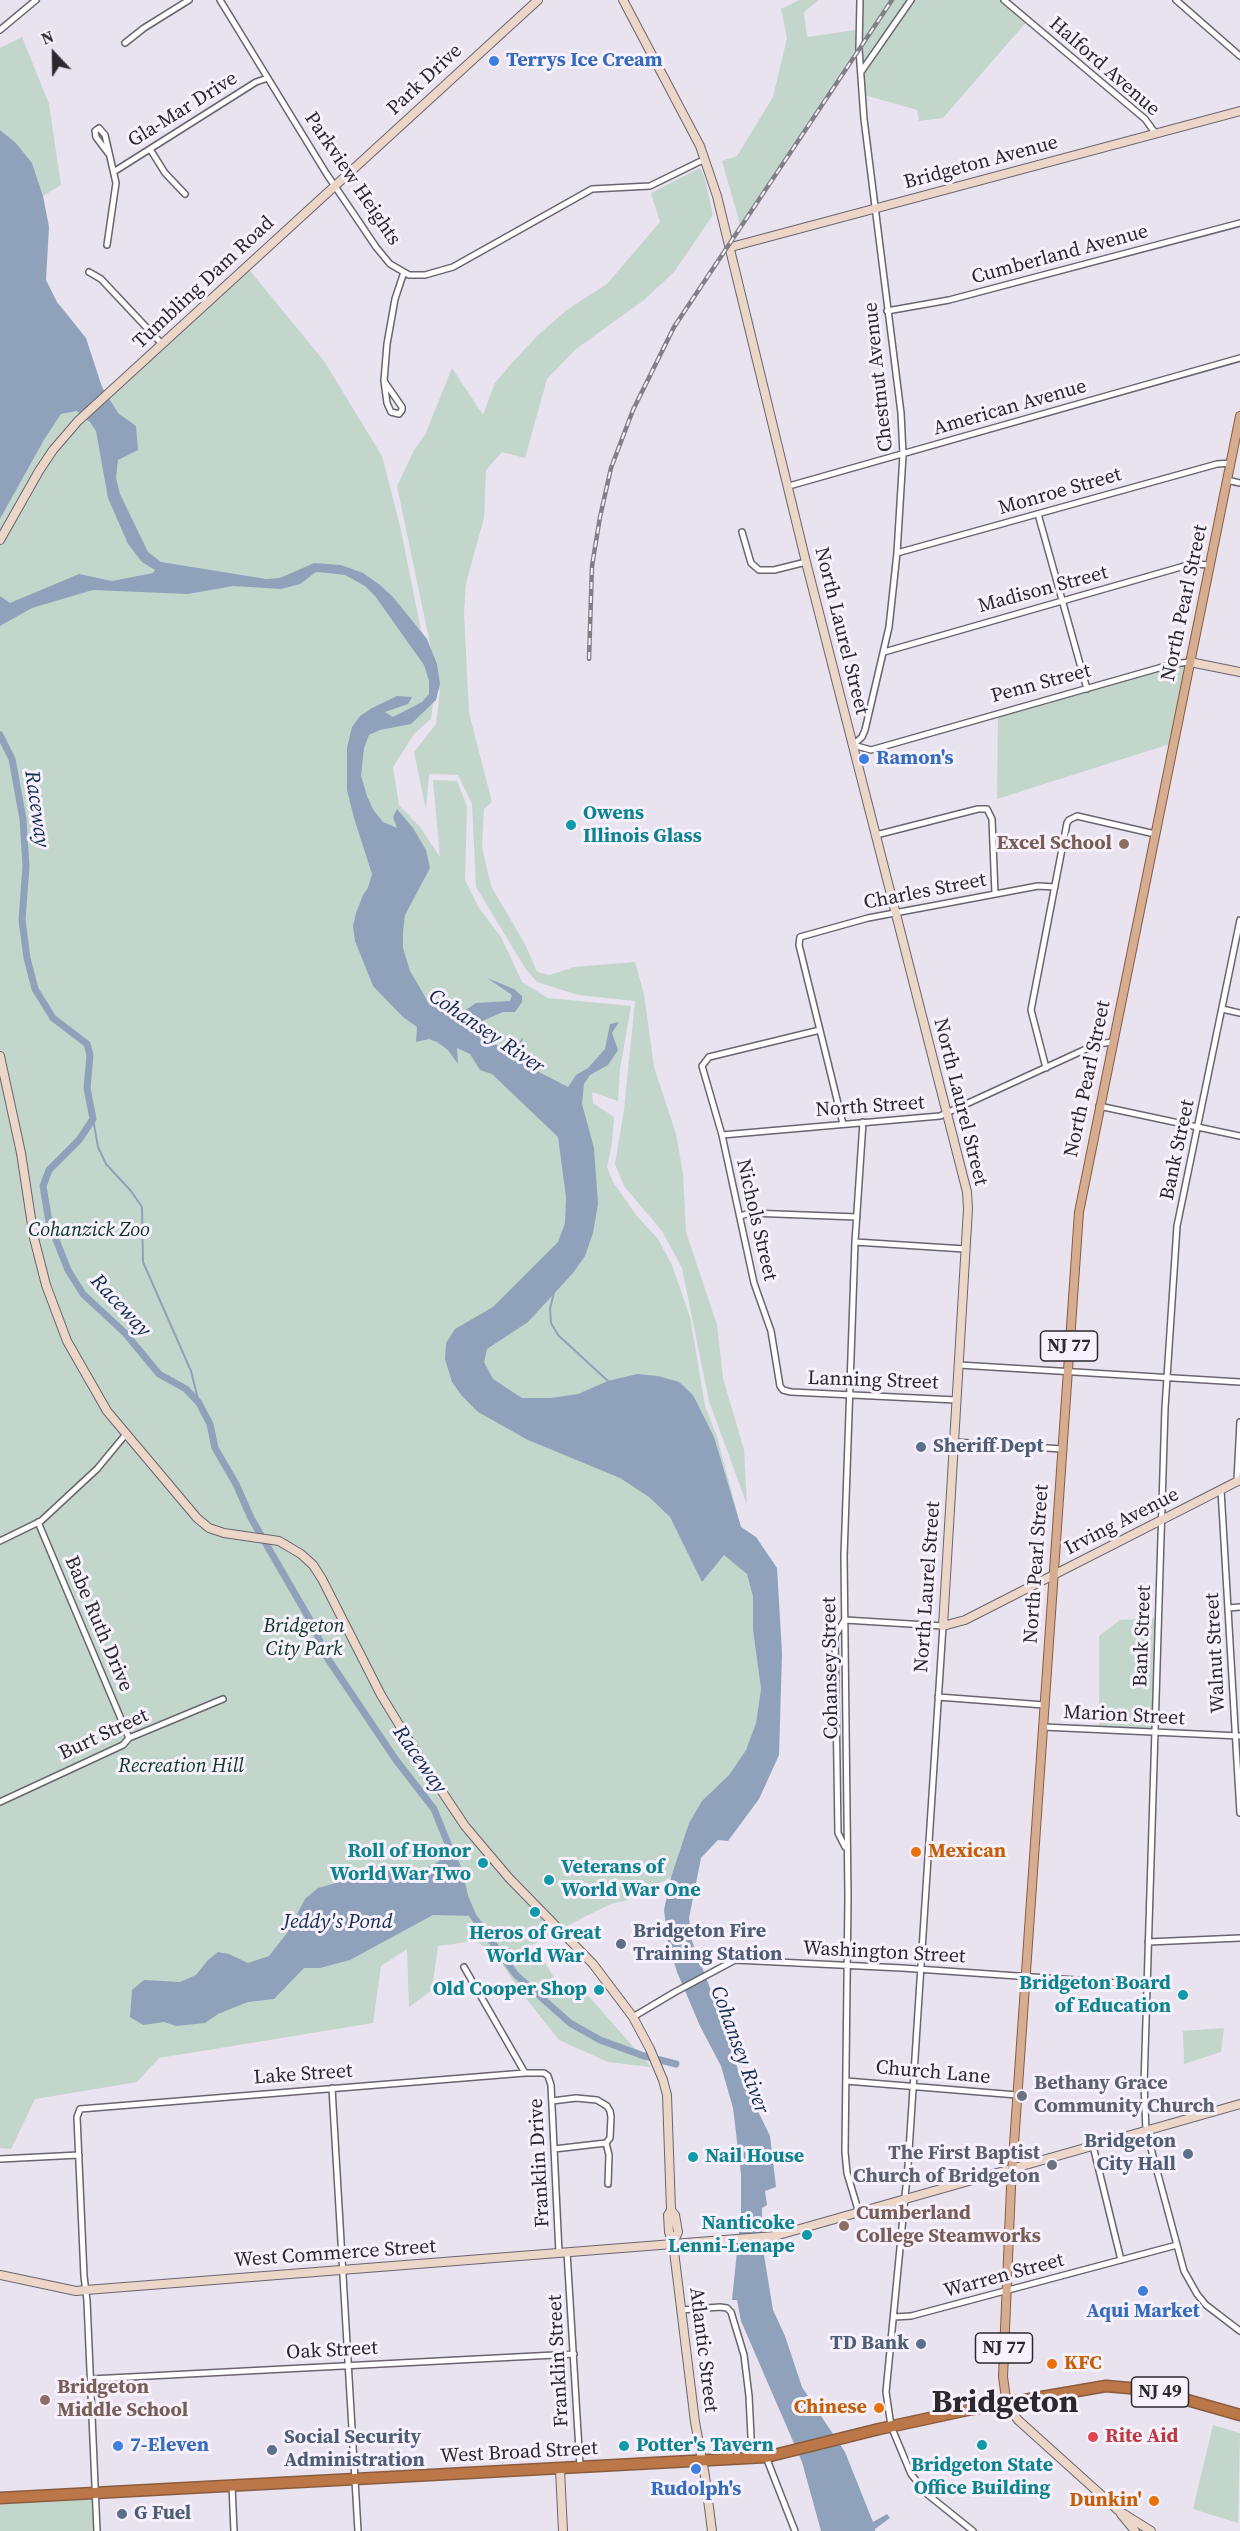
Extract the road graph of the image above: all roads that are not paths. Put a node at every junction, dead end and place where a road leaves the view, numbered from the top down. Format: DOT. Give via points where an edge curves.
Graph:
graph roads {
  1 [pos="36,0"];
  2 [pos="189,0"];
  3 [pos="220,0"];
  4 [pos="538,0"];
  5 [pos="623,0"];
  6 [pos="860,0"];
  7 [pos="911,0"];
  8 [pos="1004,0"];
  9 [pos="1176,0"];
  10 [pos="0,30"];
  11 [pos="125,43"];
  12 [pos="1240,56"];
  13 [pos="861,72"];
  14 [pos="268,78"];
  15 [pos="1240,111"];
  16 [pos="1156,134"];
  17 [pos="150,149"];
  18 [pos="108,153"];
  19 [pos="705,159"];
  20 [pos="115,171"];
  21 [pos="335,184"];
  22 [pos="185,194"];
  23 [pos="875,209"];
  24 [pos="1240,223"];
  25 [pos="107,245"];
  26 [pos="730,247"];
  27 [pos="89,272"];
  28 [pos="404,272"];
  29 [pos="887,311"];
  30 [pos="162,344"];
  31 [pos="1240,358"];
  32 [pos="384,381"];
  33 [pos="1240,416"];
  34 [pos="903,454"];
  35 [pos="1231,463"];
  36 [pos="1227,480"];
  37 [pos="1240,483"];
  38 [pos="789,486"];
  39 [pos="1038,514"];
  40 [pos="742,532"];
  41 [pos="0,540"];
  42 [pos="897,553"];
  43 [pos="806,562"];
  44 [pos="1210,565"];
  45 [pos="1062,601"];
  46 [pos="884,652"];
  47 [pos="1190,662"];
  48 [pos="1240,672"];
  49 [pos="1087,689"];
  50 [pos="853,745"];
  51 [pos="1155,834"];
  52 [pos="876,835"];
  53 [pos="1055,887"];
  54 [pos="995,894"];
  55 [pos="895,913"];
  56 [pos="1240,920"];
  57 [pos="1222,1009"];
  58 [pos="1240,1013"];
  59 [pos="820,1030"];
  60 [pos="1113,1042"];
  61 [pos="0,1056"];
  62 [pos="1046,1068"];
  63 [pos="1099,1106"];
  64 [pos="946,1113"];
  65 [pos="862,1122"];
  66 [pos="843,1124"];
  67 [pos="1198,1127"];
  68 [pos="722,1135"];
  69 [pos="1240,1136"];
  70 [pos="740,1216"];
  71 [pos="857,1216"];
  72 [pos="855,1242"];
  73 [pos="965,1249"];
  74 [pos="959,1365"];
  75 [pos="1067,1371"];
  76 [pos="1168,1377"];
  77 [pos="1240,1382"];
  78 [pos="788,1391"];
  79 [pos="849,1395"];
  80 [pos="956,1400"];
  81 [pos="1240,1422"];
  82 [pos="126,1434"];
  83 [pos="954,1442"];
  84 [pos="1062,1449"];
  85 [pos="1239,1480"];
  86 [pos="1221,1490"];
  87 [pos="1161,1521"];
  88 [pos="38,1522"];
  89 [pos="0,1541"];
  90 [pos="1053,1575"];
  91 [pos="1240,1607"];
  92 [pos="1228,1608"];
  93 [pos="845,1620"];
  94 [pos="943,1626"];
  95 [pos="938,1697"];
  96 [pos="223,1699"];
  97 [pos="1044,1705"];
  98 [pos="1043,1727"];
  99 [pos="1155,1732"];
  100 [pos="1238,1736"];
  101 [pos="129,1738"];
  102 [pos="0,1802"];
  103 [pos="1240,1813"];
  104 [pos="847,1850"];
  105 [pos="1240,1938"];
  106 [pos="1148,1942"];
  107 [pos="848,1966"];
  108 [pos="464,1967"];
  109 [pos="921,1969"];
  110 [pos="1025,1976"];
  111 [pos="1148,1985"];
  112 [pos="633,2017"];
  113 [pos="525,2073"];
  114 [pos="846,2081"];
  115 [pos="332,2088"];
  116 [pos="913,2088"];
  117 [pos="1017,2095"];
  118 [pos="552,2101"];
  119 [pos="1240,2104"];
  120 [pos="1146,2130"];
  121 [pos="606,2143"];
  122 [pos="1093,2146"];
  123 [pos="554,2148"];
  124 [pos="79,2155"];
  125 [pos="0,2159"];
  126 [pos="1012,2168"];
  127 [pos="608,2184"];
  128 [pos="905,2198"];
  129 [pos="860,2212"];
  130 [pos="673,2243"];
  131 [pos="1177,2245"];
  132 [pos="563,2252"];
  133 [pos="1121,2260"];
  134 [pos="342,2270"];
  135 [pos="0,2275"];
  136 [pos="86,2290"];
  137 [pos="1007,2290"];
  138 [pos="681,2310"];
  139 [pos="894,2317"];
  140 [pos="1240,2331"];
  141 [pos="574,2354"];
  142 [pos="348,2366"];
  143 [pos="91,2379"];
  144 [pos="1007,2404"];
  145 [pos="1240,2415"];
  146 [pos="891,2426"];
  147 [pos="766,2457"];
  148 [pos="752,2458"];
  149 [pos="702,2461"];
  150 [pos="580,2468"];
  151 [pos="560,2469"];
  152 [pos="355,2479"];
  153 [pos="232,2486"];
  154 [pos="96,2492"];
  155 [pos="0,2498"];
  156 [pos="1119,2511"];
  157 [pos="98,2531"];
  158 [pos="234,2531"];
  159 [pos="358,2531"];
  160 [pos="563,2531"];
  161 [pos="712,2531"];
  162 [pos="795,2531"];
  163 [pos="973,2531"];
  164 [pos="1135,2531"];
  165 [pos="1151,2531"];
  1 -- 10 [label="street"];
  2 -- 11 [label="street"];
  3 -- 14 [label="street, Parkview Heights"];
  4 -- 21 [label="street, Park Drive"];
  5 -- 19 [label="street, North Laurel Street"];
  6 -- 13 [label="street, Chestnut Avenue"];
  7 -- 13 [label="street"];
  8 -- 16 [label="street, Halford Avenue" via="1145,119"];
  9 -- 12 [label="street"];
  13 -- 23 [label="street, Chestnut Avenue"];
  14 -- 17 [label="street, Gla-Mar Drive"];
  14 -- 21 [label="street, Parkview Heights"];
  15 -- 16 [label="street, Bridgeton Avenue"];
  16 -- 23 [label="street, Bridgeton Avenue"];
  17 -- 20 [label="street, Gla-Mar Drive"];
  17 -- 22 [label="street"];
  18 -- 20 [label="street"];
  19 -- 26 [label="street, North Laurel Street"];
  19 -- 28 [label="street, Parkview Heights" via="650,186 592,189 453,267 425,275"];
  20 -- 25 [label="street"];
  21 -- 28 [label="street, Parkview Heights" via="376,247 390,264"];
  21 -- 30 [label="street, Tumbling Dam Road"];
  23 -- 26 [label="street, Bridgeton Avenue"];
  23 -- 29 [label="street, Chestnut Avenue"];
  24 -- 29 [label="street, Cumberland Avenue" via="949,300"];
  26 -- 38 [label="street, North Laurel Street"];
  27 -- 30 [label="street" via="102,279"];
  28 -- 32 [label="street" via="395,299"];
  29 -- 34 [label="street, Chestnut Avenue"];
  30 -- 41 [label="street, Tumbling Dam Road" via="53,450"];
  31 -- 34 [label="street, American Avenue"];
  32 -- 32 [label="street" via="391,412 399,414 402,407"];
  33 -- 35 [label="main road, North Pearl Street / NJ 77"];
  34 -- 38 [label="street, American Avenue"];
  34 -- 42 [label="street, Chestnut Avenue"];
  35 -- 36 [label="main road, North Pearl Street / NJ 77"];
  35 -- 39 [label="street, Monroe Street"];
  36 -- 37 [label="street"];
  36 -- 44 [label="main road, North Pearl Street / NJ 77"];
  38 -- 43 [label="street, North Laurel Street"];
  39 -- 42 [label="street, Monroe Street"];
  39 -- 45 [label="street"];
  40 -- 43 [label="street" via="751,563 759,570"];
  42 -- 46 [label="street, Chestnut Avenue"];
  43 -- 50 [label="street, North Laurel Street"];
  44 -- 45 [label="street, Madison Street" via="1193,564"];
  44 -- 47 [label="main road, North Pearl Street / NJ 77"];
  45 -- 46 [label="street, Madison Street"];
  45 -- 49 [label="street"];
  46 -- 50 [label="street, Chestnut Avenue" via="865,730"];
  47 -- 48 [label="street, Penn Street"];
  47 -- 49 [label="street, Penn Street"];
  47 -- 51 [label="main road, North Pearl Street / NJ 77"];
  49 -- 50 [label="street, Penn Street" via="871,750"];
  50 -- 52 [label="street, North Laurel Street"];
  51 -- 53 [label="street" via="1077,816 1069,820"];
  51 -- 60 [label="main road, North Pearl Street / NJ 77"];
  52 -- 54 [label="street" via="987,809 992,819"];
  52 -- 55 [label="street, North Laurel Street"];
  53 -- 54 [label="street, Charles Street"];
  53 -- 62 [label="street" via="1031,1010"];
  54 -- 55 [label="street, Charles Street"];
  55 -- 59 [label="street, Charles Street" via="801,936 799,945"];
  55 -- 64 [label="street, North Laurel Street"];
  56 -- 57 [label="street, Bank Street"];
  57 -- 58 [label="street"];
  57 -- 67 [label="street, Bank Street"];
  59 -- 66 [label="street"];
  59 -- 68 [label="street, Nichols Street" via="704,1061 702,1071"];
  60 -- 62 [label="street, North Street" via="1097,1044"];
  60 -- 63 [label="main road, North Pearl Street / NJ 77"];
  61 -- 82 [label="street" via="46,1285 82,1370"];
  62 -- 64 [label="street, North Street"];
  63 -- 67 [label="street"];
  63 -- 75 [label="main road, North Pearl Street / NJ 77" via="1081,1198"];
  64 -- 65 [label="street, North Street" via="923,1119"];
  64 -- 73 [label="street, North Laurel Street" via="968,1199"];
  65 -- 66 [label="street, North Street"];
  65 -- 71 [label="street, Cohansey Street"];
  66 -- 68 [label="street, North Street"];
  67 -- 69 [label="street"];
  67 -- 76 [label="street, Bank Street" via="1177,1226"];
  68 -- 70 [label="street, Nichols Street"];
  70 -- 71 [label="street"];
  70 -- 78 [label="street, Nichols Street" via="754,1283 771,1331 780,1386"];
  71 -- 72 [label="street, Cohansey Street"];
  72 -- 73 [label="street"];
  72 -- 79 [label="street, Cohansey Street"];
  73 -- 74 [label="street, North Laurel Street"];
  74 -- 75 [label="street"];
  74 -- 80 [label="street, North Laurel Street"];
  75 -- 76 [label="street"];
  75 -- 84 [label="main road, North Pearl Street / NJ 77"];
  76 -- 77 [label="street"];
  76 -- 87 [label="street, Bank Street"];
  78 -- 79 [label="street, Lanning Street"];
  79 -- 80 [label="street, Lanning Street"];
  79 -- 93 [label="street, Cohansey Street"];
  80 -- 83 [label="street, North Laurel Street"];
  81 -- 85 [label="street"];
  82 -- 88 [label="street" via="97,1469"];
  82 -- 112 [label="street, Atlantic Street" via="197,1518 210,1528 279,1541 301,1554 318,1571 381,1695 465,1826 508,1878 593,1964"];
  83 -- 84 [label="street"];
  83 -- 94 [label="street, North Laurel Street"];
  84 -- 90 [label="main road, North Pearl Street / NJ 77"];
  85 -- 86 [label="street, Irving Avenue"];
  86 -- 87 [label="street, Irving Avenue"];
  86 -- 92 [label="street, Walnut Street"];
  87 -- 90 [label="street, Irving Avenue"];
  87 -- 99 [label="street, Bank Street"];
  88 -- 89 [label="street"];
  88 -- 101 [label="street, Babe Ruth Drive"];
  90 -- 94 [label="street, Irving Avenue" via="965,1620"];
  90 -- 97 [label="main road, North Pearl Street / NJ 77"];
  91 -- 92 [label="street"];
  92 -- 100 [label="street, Walnut Street"];
  93 -- 94 [label="street, Irving Avenue"];
  93 -- 104 [label="street, Cohansey Street"];
  93 -- 104 [label="street" via="835,1636 838,1833"];
  94 -- 95 [label="street, North Laurel Street"];
  95 -- 97 [label="street, Marion Street"];
  95 -- 109 [label="street, North Laurel Street"];
  96 -- 101 [label="street, Burt Street"];
  97 -- 98 [label="main road, North Pearl Street / NJ 77"];
  98 -- 99 [label="street, Marion Street"];
  98 -- 110 [label="main road, North Pearl Street / NJ 77"];
  99 -- 100 [label="street, Marion Street"];
  99 -- 106 [label="street, Bank Street"];
  100 -- 103 [label="street, Walnut Street"];
  101 -- 102 [label="street, Burt Street"];
  104 -- 107 [label="street, Cohansey Street"];
  105 -- 106 [label="street"];
  106 -- 111 [label="street, Bank Street"];
  107 -- 109 [label="street, Washington Street"];
  107 -- 112 [label="street, Washington Street" via="728,1962"];
  107 -- 114 [label="street, Cohansey Street"];
  108 -- 113 [label="street, Franklin Drive"];
  109 -- 110 [label="street, Washington Street"];
  109 -- 116 [label="street, North Laurel Street"];
  110 -- 111 [label="street, Washington Street"];
  110 -- 117 [label="main road, North Pearl Street / NJ 77"];
  111 -- 120 [label="street, Bank Street"];
  112 -- 130 [label="street, Atlantic Street" via="657,2063 667,2096 671,2210 668,2224"];
  113 -- 115 [label="street, Lake Street"];
  113 -- 118 [label="street, Franklin Drive" via="547,2074"];
  114 -- 116 [label="street, Church Lane"];
  114 -- 129 [label="street, Cohansey Street" via="846,2166"];
  115 -- 124 [label="street, Lake Street" via="84,2107 78,2113"];
  115 -- 134 [label="street"];
  116 -- 117 [label="street, Church Lane"];
  116 -- 128 [label="street, North Laurel Street"];
  117 -- 126 [label="main road, North Pearl Street / NJ 77"];
  118 -- 121 [label="street" via="581,2098 607,2106 610,2138"];
  118 -- 123 [label="street, Franklin Drive"];
  119 -- 120 [label="street, West Commerce Street"];
  120 -- 122 [label="street, West Commerce Street"];
  120 -- 131 [label="street, Bank Street"];
  121 -- 123 [label="street"];
  121 -- 127 [label="street"];
  122 -- 126 [label="street, West Commerce Street"];
  122 -- 133 [label="street"];
  123 -- 132 [label="street, Franklin Drive"];
  124 -- 125 [label="street"];
  124 -- 136 [label="street"];
  126 -- 128 [label="street, West Commerce Street"];
  126 -- 137 [label="main road, North Pearl Street / NJ 77"];
  128 -- 129 [label="street, West Commerce Street"];
  128 -- 139 [label="street, North Laurel Street"];
  129 -- 130 [label="street, West Commerce Street" via="767,2236"];
  130 -- 132 [label="street, West Commerce Street"];
  130 -- 138 [label="street, Atlantic Street"];
  131 -- 133 [label="street, Warren Street"];
  131 -- 140 [label="street, Bank Street" via="1184,2271 1197,2294"];
  132 -- 134 [label="street, West Commerce Street"];
  132 -- 141 [label="street, Franklin Street"];
  133 -- 137 [label="street, Warren Street"];
  134 -- 136 [label="street, West Commerce Street"];
  134 -- 142 [label="street"];
  135 -- 136 [label="street, West Commerce Street"];
  136 -- 143 [label="street"];
  137 -- 139 [label="street, Warren Street"];
  137 -- 144 [label="main road, North Pearl Street / NJ 77" via="1003,2377"];
  138 -- 148 [label="street" via="720,2307 731,2312 744,2355"];
  138 -- 149 [label="street, Atlantic Street"];
  139 -- 146 [label="street, North Laurel Street" via="886,2392"];
  141 -- 142 [label="street, Oak Street"];
  141 -- 150 [label="street, Franklin Street"];
  142 -- 143 [label="street, Oak Street"];
  142 -- 152 [label="street"];
  143 -- 154 [label="street"];
  144 -- 145 [label="highway, NJ 49" via="1117,2386 1152,2390"];
  144 -- 146 [label="highway, NJ 49"];
  144 -- 156 [label="street" via="1018,2420"];
  146 -- 147 [label="highway, West Broad Street / NJ 49"];
  146 -- 163 [label="street, North Laurel Street" via="903,2459 918,2484"];
  147 -- 148 [label="highway, West Broad Street / NJ 49"];
  147 -- 162 [label="street"];
  148 -- 149 [label="highway, West Broad Street / NJ 49"];
  149 -- 150 [label="highway, West Broad Street / NJ 49"];
  149 -- 161 [label="street, Atlantic Street"];
  150 -- 151 [label="highway, West Broad Street / NJ 49"];
  151 -- 152 [label="highway, West Broad Street / NJ 49"];
  151 -- 160 [label="street"];
  152 -- 153 [label="highway, West Broad Street / NJ 49"];
  152 -- 159 [label="street"];
  153 -- 154 [label="highway, West Broad Street / NJ 49"];
  153 -- 158 [label="street"];
  154 -- 155 [label="highway, West Broad Street / NJ 49"];
  154 -- 157 [label="street"];
  156 -- 164 [label="street"];
  156 -- 165 [label="street"];
}
